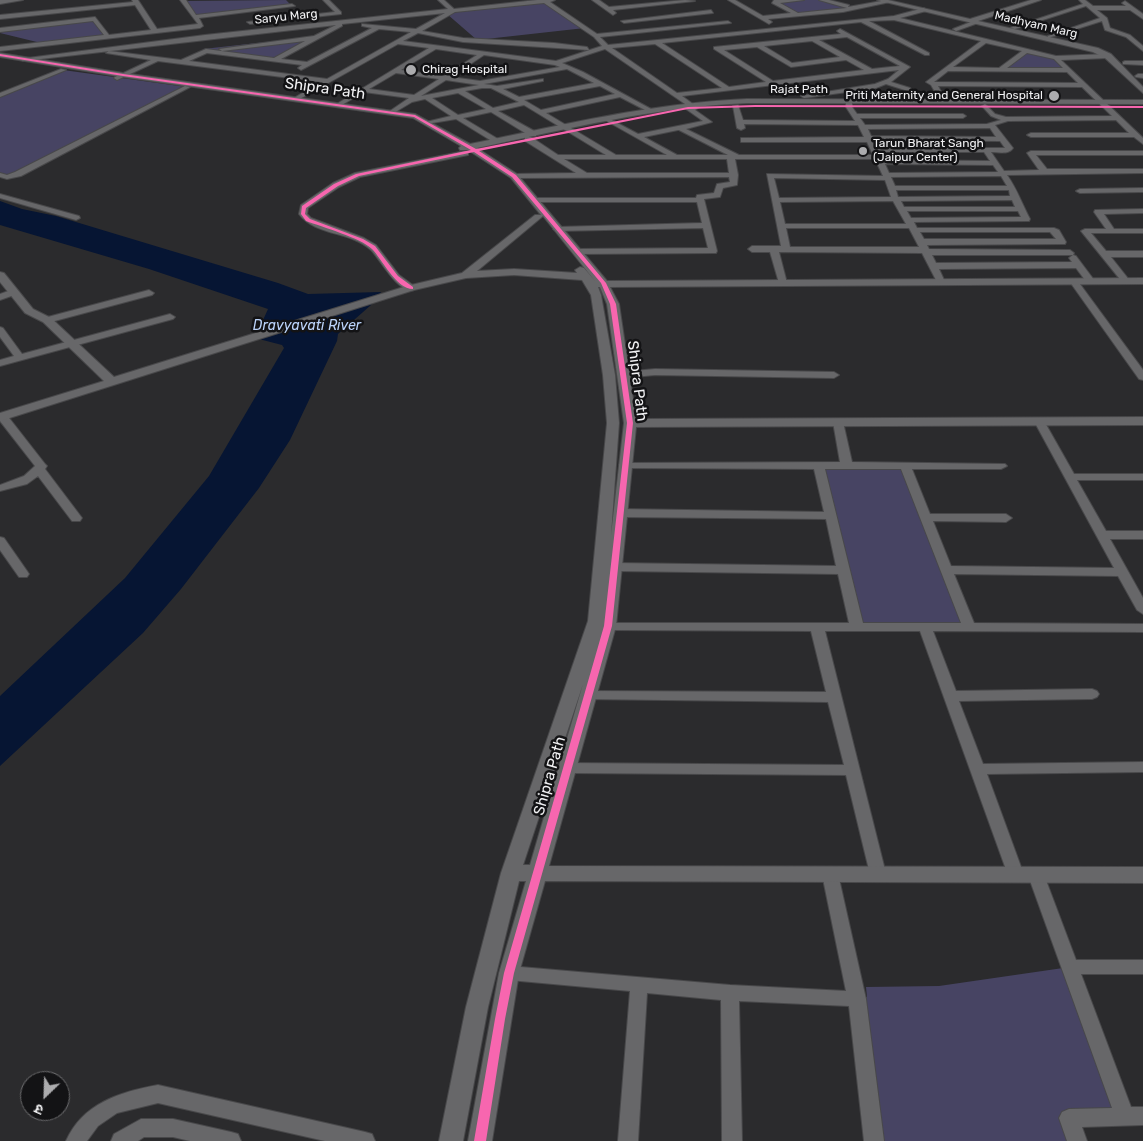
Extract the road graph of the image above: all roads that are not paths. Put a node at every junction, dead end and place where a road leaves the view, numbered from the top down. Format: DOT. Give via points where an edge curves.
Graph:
graph roads {
  1 [pos="20,0"];
  2 [pos="184,0"];
  3 [pos="189,0"];
  4 [pos="286,0"];
  5 [pos="326,0"];
  6 [pos="441,0"];
  7 [pos="492,0"];
  8 [pos="552,0"];
  9 [pos="595,0"];
  10 [pos="692,0"];
  11 [pos="731,0"];
  12 [pos="801,0"];
  13 [pos="822,0"];
  14 [pos="1038,0"];
  15 [pos="1121,0"];
  16 [pos="545,1"];
  17 [pos="886,1"];
  18 [pos="0,2"];
  19 [pos="136,2"];
  20 [pos="1087,4"];
  21 [pos="499,6"];
  22 [pos="915,6"];
  23 [pos="924,6"];
  24 [pos="857,8"];
  25 [pos="1130,8"];
  26 [pos="608,9"];
  27 [pos="453,11"];
  28 [pos="242,12"];
  29 [pos="710,12"];
  30 [pos="796,14"];
  31 [pos="1142,15"];
  32 [pos="0,17"];
  33 [pos="196,17"];
  34 [pos="762,18"];
  35 [pos="894,18"];
  36 [pos="1104,18"];
  37 [pos="862,20"];
  38 [pos="624,21"];
  39 [pos="974,21"];
  40 [pos="250,22"];
  41 [pos="343,23"];
  42 [pos="728,23"];
  43 [pos="827,24"];
  44 [pos="200,26"];
  45 [pos="378,27"];
  46 [pos="780,28"];
  47 [pos="1013,28"];
  48 [pos="956,29"];
  49 [pos="155,31"];
  50 [pos="257,31"];
  51 [pos="415,31"];
  52 [pos="0,32"];
  53 [pos="640,32"];
  54 [pos="742,32"];
  55 [pos="8,35"];
  56 [pos="848,35"];
  57 [pos="107,36"];
  58 [pos="596,36"];
  59 [pos="205,37"];
  60 [pos="699,37"];
  61 [pos="1050,37"];
  62 [pos="316,38"];
  63 [pos="25,39"];
  64 [pos="191,39"];
  65 [pos="812,40"];
  66 [pos="985,41"];
  67 [pos="396,42"];
  68 [pos="657,42"];
  69 [pos="41,44"];
  70 [pos="758,45"];
  71 [pos="435,47"];
  72 [pos="606,47"];
  73 [pos="0,49"];
  74 [pos="718,49"];
  75 [pos="1143,49"];
  76 [pos="90,51"];
  77 [pos="206,51"];
  78 [pos="596,51"];
  79 [pos="1026,51"];
  80 [pos="484,53"];
  81 [pos="928,54"];
  82 [pos="1108,56"];
  83 [pos="0,57"];
  84 [pos="846,58"];
  85 [pos="1056,58"];
  86 [pos="22,59"];
  87 [pos="156,60"];
  88 [pos="274,60"];
  89 [pos="181,63"];
  90 [pos="556,63"];
  91 [pos="1126,63"];
  92 [pos="308,64"];
  93 [pos="1143,64"];
  94 [pos="568,67"];
  95 [pos="907,67"];
  96 [pos="63,70"];
  97 [pos="549,70"];
  98 [pos="946,70"];
  99 [pos="1000,70"];
  100 [pos="1066,70"];
  101 [pos="394,71"];
  102 [pos="870,72"];
  103 [pos="581,73"];
  104 [pos="120,76"];
  105 [pos="286,76"];
  106 [pos="445,78"];
  107 [pos="1142,78"];
  108 [pos="496,79"];
  109 [pos="906,80"];
  110 [pos="327,81"];
  111 [pos="780,81"];
  112 [pos="770,82"];
  113 [pos="885,82"];
  114 [pos="484,84"];
  115 [pos="599,84"];
  116 [pos="934,84"];
  117 [pos="1086,85"];
  118 [pos="187,88"];
  119 [pos="497,88"];
  120 [pos="727,88"];
  121 [pos="362,90"];
  122 [pos="458,90"];
  123 [pos="1143,91"];
  124 [pos="385,93"];
  125 [pos="0,95"];
  126 [pos="621,95"];
  127 [pos="677,95"];
  128 [pos="378,97"];
  129 [pos="426,97"];
  130 [pos="296,99"];
  131 [pos="410,99"];
  132 [pos="807,99"];
  133 [pos="521,101"];
  134 [pos="944,102"];
  135 [pos="1101,102"];
  136 [pos="1143,102"];
  137 [pos="849,104"];
  138 [pos="338,105"];
  139 [pos="691,106"];
  140 [pos="736,106"];
  141 [pos="985,106"];
  142 [pos="1143,107"];
  143 [pos="1109,108"];
  144 [pos="492,110"];
  145 [pos="649,110"];
  146 [pos="392,112"];
  147 [pos="539,112"];
  148 [pos="963,116"];
  149 [pos="457,117"];
  150 [pos="1120,118"];
  151 [pos="1006,119"];
  152 [pos="1018,119"];
  153 [pos="609,121"];
  154 [pos="740,122"];
  155 [pos="796,122"];
  156 [pos="859,122"];
  157 [pos="428,123"];
  158 [pos="991,126"];
  159 [pos="567,129"];
  160 [pos="681,129"];
  161 [pos="1136,135"];
  162 [pos="637,136"];
  163 [pos="530,137"];
  164 [pos="1001,138"];
  165 [pos="867,139"];
  166 [pos="744,140"];
  167 [pos="803,140"];
  168 [pos="494,141"];
  169 [pos="1143,142"];
  170 [pos="1039,144"];
  171 [pos="986,150"];
  172 [pos="464,151"];
  173 [pos="1143,153"];
  174 [pos="613,156"];
  175 [pos="676,156"];
  176 [pos="877,156"];
  177 [pos="556,158"];
  178 [pos="731,158"];
  179 [pos="744,158"];
  180 [pos="775,158"];
  181 [pos="996,162"];
  182 [pos="1143,171"];
  183 [pos="1045,172"];
  184 [pos="1004,174"];
  185 [pos="734,175"];
  186 [pos="0,176"];
  187 [pos="514,176"];
  188 [pos="770,176"];
  189 [pos="887,176"];
  190 [pos="587,177"];
  191 [pos="891,188"];
  192 [pos="1012,188"];
  193 [pos="1143,190"];
  194 [pos="1080,191"];
  195 [pos="0,196"];
  196 [pos="895,198"];
  197 [pos="1015,198"];
  198 [pos="533,200"];
  199 [pos="699,200"];
  200 [pos="775,200"];
  201 [pos="902,209"];
  202 [pos="1021,209"];
  203 [pos="1143,211"];
  204 [pos="538,217"];
  205 [pos="76,218"];
  206 [pos="1026,219"];
  207 [pos="706,225"];
  208 [pos="911,225"];
  209 [pos="781,226"];
  210 [pos="556,229"];
  211 [pos="1033,230"];
  212 [pos="1112,231"];
  213 [pos="1143,231"];
  214 [pos="1062,242"];
  215 [pos="924,248"];
  216 [pos="752,249"];
  217 [pos="774,249"];
  218 [pos="786,249"];
  219 [pos="576,251"];
  220 [pos="1070,253"];
  221 [pos="1103,254"];
  222 [pos="1143,254"];
  223 [pos="1078,265"];
  224 [pos="933,266"];
  225 [pos="0,275"];
  226 [pos="466,275"];
  227 [pos="593,281"];
  228 [pos="1126,281"];
  229 [pos="1143,281"];
  230 [pos="941,282"];
  231 [pos="1074,282"];
  232 [pos="1091,282"];
  233 [pos="783,283"];
  234 [pos="405,289"];
  235 [pos="14,292"];
  236 [pos="149,293"];
  237 [pos="0,297"];
  238 [pos="170,317"];
  239 [pos="48,320"];
  240 [pos="0,330"];
  241 [pos="73,345"];
  242 [pos="20,358"];
  243 [pos="0,363"];
  244 [pos="623,375"];
  245 [pos="834,375"];
  246 [pos="1143,377"];
  247 [pos="112,382"];
  248 [pos="1,417"];
  249 [pos="1039,420"];
  250 [pos="1143,421"];
  251 [pos="838,422"];
  252 [pos="630,424"];
  253 [pos="625,465"];
  254 [pos="1001,466"];
  255 [pos="820,467"];
  256 [pos="847,467"];
  257 [pos="906,467"];
  258 [pos="39,469"];
  259 [pos="1070,477"];
  260 [pos="1143,477"];
  261 [pos="0,488"];
  262 [pos="620,513"];
  263 [pos="830,516"];
  264 [pos="76,518"];
  265 [pos="926,518"];
  266 [pos="1006,518"];
  267 [pos="1102,535"];
  268 [pos="1143,535"];
  269 [pos="1,544"];
  270 [pos="614,567"];
  271 [pos="843,570"];
  272 [pos="947,570"];
  273 [pos="1122,572"];
  274 [pos="23,574"];
  275 [pos="1141,604"];
  276 [pos="608,626"];
  277 [pos="817,627"];
  278 [pos="857,627"];
  279 [pos="925,627"];
  280 [pos="969,627"];
  281 [pos="1143,628"];
  282 [pos="1092,694"];
  283 [pos="587,696"];
  284 [pos="950,696"];
  285 [pos="833,697"];
  286 [pos="1143,767"];
  287 [pos="567,768"];
  288 [pos="978,769"];
  289 [pos="852,770"];
  290 [pos="511,873"];
  291 [pos="537,873"];
  292 [pos="830,874"];
  293 [pos="878,874"];
  294 [pos="1016,875"];
  295 [pos="1036,875"];
  296 [pos="1143,875"];
  297 [pos="1070,967"];
  298 [pos="1143,967"];
  299 [pos="509,973"];
  300 [pos="640,985"];
  301 [pos="730,993"];
  302 [pos="857,999"];
  303 [pos="1134,1117"];
  304 [pos="76,1141"];
  305 [pos="121,1141"];
  306 [pos="231,1141"];
  307 [pos="364,1141"];
  308 [pos="451,1141"];
  309 [pos="480,1141"];
  310 [pos="628,1141"];
  311 [pos="732,1141"];
  312 [pos="874,1141"];
  313 [pos="1077,1141"];
  1 -- 18 [label="street"];
  2 -- 3 [label="street"];
  2 -- 33 [label="street"];
  4 -- 28 [label="street" via="292,6"];
  5 -- 40 [label="street" via="339,13"];
  6 -- 27 [label="street"];
  7 -- 21 [label="street"];
  8 -- 16 [label="street, Saryu Marg"];
  9 -- 26 [label="street"];
  10 -- 26 [label="street"];
  10 -- 29 [label="street"];
  11 -- 34 [label="street"];
  12 -- 30 [label="street" via="774,2"];
  13 -- 24 [label="street"];
  14 -- 39 [label="street"];
  15 -- 25 [label="street"];
  16 -- 21 [label="street, Saryu Marg"];
  16 -- 58 [label="street"];
  17 -- 22 [label="street, Madhyam Marg"];
  17 -- 23 [label="street, Madhyam Marg"];
  17 -- 24 [label="street"];
  19 -- 32 [label="street"];
  19 -- 49 [label="street"];
  20 -- 25 [label="street"];
  20 -- 36 [label="street"];
  20 -- 47 [label="street"];
  21 -- 27 [label="street, Saryu Marg"];
  22 -- 23 [label="street"];
  22 -- 39 [label="street, Madhyam Marg"];
  23 -- 35 [label="street"];
  23 -- 39 [label="street, Madhyam Marg"];
  24 -- 30 [label="street"];
  25 -- 31 [label="street"];
  26 -- 38 [label="street"];
  27 -- 41 [label="street, Saryu Marg"];
  27 -- 51 [label="street"];
  28 -- 33 [label="street"];
  28 -- 40 [label="street"];
  29 -- 38 [label="street"];
  29 -- 42 [label="street"];
  30 -- 34 [label="street"];
  33 -- 44 [label="street"];
  34 -- 46 [label="street"];
  35 -- 37 [label="street"];
  35 -- 66 [label="street"];
  36 -- 61 [label="street"];
  36 -- 75 [label="street" via="1107,29 1128,36"];
  37 -- 43 [label="street"];
  37 -- 81 [label="street"];
  38 -- 53 [label="street"];
  39 -- 47 [label="street, Madhyam Marg"];
  39 -- 48 [label="street"];
  39 -- 82 [label="street, Madhyam Marg" via="1095,50"];
  40 -- 50 [label="street"];
  41 -- 45 [label="street"];
  41 -- 50 [label="street, Saryu Marg"];
  41 -- 62 [label="street"];
  42 -- 53 [label="street"];
  42 -- 54 [label="street"];
  43 -- 46 [label="street"];
  43 -- 56 [label="street"];
  44 -- 49 [label="street"];
  44 -- 59 [label="street"];
  45 -- 51 [label="street"];
  45 -- 92 [label="street"];
  46 -- 54 [label="street"];
  47 -- 61 [label="street, Madhyam Marg"];
  49 -- 57 [label="street"];
  50 -- 59 [label="street, Saryu Marg"];
  51 -- 67 [label="street"];
  51 -- 78 [label="street" via="463,40 554,45"];
  52 -- 55 [label="street"];
  52 -- 57 [label="street" via="95,19"];
  53 -- 58 [label="street"];
  54 -- 60 [label="street"];
  56 -- 65 [label="street"];
  56 -- 95 [label="street"];
  57 -- 69 [label="street"];
  58 -- 72 [label="street"];
  59 -- 64 [label="street, Saryu Marg"];
  60 -- 68 [label="street"];
  60 -- 74 [label="street"];
  61 -- 91 [label="street, Madhyam Marg" via="1105,50"];
  62 -- 77 [label="street"];
  62 -- 88 [label="street"];
  63 -- 69 [label="street"];
  64 -- 76 [label="street, Saryu Marg"];
  64 -- 77 [label="street"];
  65 -- 70 [label="street"];
  65 -- 84 [label="street"];
  66 -- 79 [label="street"];
  66 -- 98 [label="street"];
  67 -- 71 [label="street"];
  67 -- 110 [label="street"];
  68 -- 72 [label="street"];
  68 -- 120 [label="street"];
  69 -- 73 [label="street"];
  70 -- 74 [label="street"];
  70 -- 84 [label="street" via="788,64"];
  71 -- 80 [label="street"];
  71 -- 101 [label="street"];
  72 -- 78 [label="street"];
  72 -- 127 [label="street"];
  74 -- 112 [label="street"];
  76 -- 86 [label="street, Saryu Marg"];
  76 -- 87 [label="street"];
  77 -- 88 [label="street"];
  77 -- 89 [label="street"];
  78 -- 90 [label="street"];
  79 -- 85 [label="street"];
  79 -- 99 [label="street"];
  80 -- 90 [label="street"];
  80 -- 106 [label="street"];
  82 -- 85 [label="street"];
  82 -- 123 [label="street, Madhyam Marg"];
  83 -- 86 [label="street, Shipra Path"];
  83 -- 96 [label="street, Shipra Path"];
  84 -- 102 [label="street"];
  85 -- 100 [label="street"];
  86 -- 104 [label="street, Shipra Path"];
  87 -- 89 [label="street"];
  87 -- 104 [label="street"];
  88 -- 92 [label="street"];
  89 -- 105 [label="street"];
  90 -- 94 [label="street"];
  91 -- 93 [label="street"];
  91 -- 107 [label="street, Madhyam Marg"];
  92 -- 105 [label="street"];
  94 -- 97 [label="street"];
  94 -- 103 [label="street"];
  95 -- 102 [label="street"];
  95 -- 113 [label="street"];
  96 -- 104 [label="street, Shipra Path"];
  96 -- 125 [label="street"];
  97 -- 108 [label="street"];
  97 -- 108 [label="street" via="517,67"];
  98 -- 99 [label="street"];
  98 -- 116 [label="street" via="929,82"];
  99 -- 100 [label="street"];
  100 -- 117 [label="street"];
  101 -- 106 [label="street"];
  101 -- 121 [label="street"];
  102 -- 111 [label="street"];
  103 -- 115 [label="street"];
  103 -- 119 [label="street"];
  104 -- 118 [label="street, Shipra Path"];
  104 -- 130 [label="street, Shipra Path"];
  105 -- 110 [label="street"];
  106 -- 114 [label="street"];
  106 -- 131 [label="street"];
  108 -- 114 [label="street"];
  109 -- 113 [label="street" via="908,90"];
  110 -- 130 [label="street"];
  111 -- 112 [label="street"];
  111 -- 132 [label="street"];
  112 -- 120 [label="street"];
  113 -- 132 [label="street"];
  114 -- 119 [label="street"];
  114 -- 122 [label="street"];
  115 -- 126 [label="street"];
  115 -- 133 [label="street"];
  116 -- 117 [label="street"];
  116 -- 134 [label="street"];
  117 -- 135 [label="street"];
  118 -- 172 [label="street, Shipra Path" via="399,116"];
  118 -- 186 [label="street" via="18,174"];
  119 -- 133 [label="street"];
  120 -- 127 [label="street"];
  121 -- 124 [label="street"];
  121 -- 138 [label="street"];
  122 -- 129 [label="street"];
  122 -- 144 [label="street"];
  124 -- 128 [label="street"];
  124 -- 131 [label="street"];
  126 -- 145 [label="street"];
  126 -- 147 [label="street"];
  127 -- 139 [label="street"];
  129 -- 131 [label="street"];
  129 -- 149 [label="street"];
  130 -- 138 [label="street, Shipra Path"];
  131 -- 146 [label="street"];
  132 -- 137 [label="street, Rajat Path"];
  132 -- 139 [label="street, Rajat Path"];
  133 -- 144 [label="street"];
  133 -- 147 [label="street"];
  134 -- 135 [label="street, Rajat Path"];
  134 -- 137 [label="street, Rajat Path"];
  135 -- 136 [label="street, Rajat Path"];
  135 -- 143 [label="street"];
  137 -- 140 [label="street, Rajat Path"];
  137 -- 141 [label="street, Rajat Path"];
  137 -- 156 [label="street"];
  138 -- 146 [label="street, Shipra Path"];
  139 -- 140 [label="street, Rajat Path"];
  139 -- 145 [label="street, Rajat Path"];
  139 -- 153 [label="street, Rajat Path"];
  139 -- 160 [label="street" via="709,122"];
  140 -- 154 [label="street"];
  141 -- 143 [label="street, Rajat Path"];
  141 -- 151 [label="street" via="993,115"];
  142 -- 143 [label="street, Rajat Path"];
  143 -- 150 [label="street"];
  144 -- 149 [label="street"];
  144 -- 163 [label="street"];
  145 -- 153 [label="street, Rajat Path"];
  146 -- 157 [label="street, Shipra Path" via="415,116"];
  147 -- 159 [label="street"];
  148 -- 156 [label="street"];
  149 -- 157 [label="street"];
  149 -- 168 [label="street"];
  150 -- 152 [label="street"];
  150 -- 161 [label="street"];
  151 -- 152 [label="street"];
  151 -- 158 [label="street" via="990,123"];
  152 -- 170 [label="street"];
  153 -- 159 [label="street, Rajat Path"];
  153 -- 162 [label="street"];
  154 -- 155 [label="street"];
  154 -- 166 [label="street"];
  155 -- 156 [label="street"];
  155 -- 167 [label="street"];
  156 -- 158 [label="street"];
  156 -- 165 [label="street"];
  157 -- 172 [label="street, Shipra Path"];
  158 -- 164 [label="street"];
  159 -- 163 [label="street, Rajat Path"];
  159 -- 174 [label="street"];
  160 -- 162 [label="street"];
  160 -- 179 [label="street"];
  161 -- 169 [label="street"];
  161 -- 170 [label="street"];
  162 -- 175 [label="street"];
  163 -- 168 [label="street, Rajat Path"];
  163 -- 172 [label="street, Rajat Path"];
  163 -- 177 [label="street"];
  164 -- 165 [label="street"];
  164 -- 171 [label="street" via="1009,149"];
  165 -- 167 [label="street"];
  165 -- 176 [label="street"];
  166 -- 167 [label="street"];
  166 -- 179 [label="street"];
  168 -- 172 [label="street, Rajat Path"];
  170 -- 173 [label="street"];
  170 -- 183 [label="street" via="1031,152"];
  171 -- 176 [label="street"];
  171 -- 181 [label="street"];
  172 -- 187 [label="street, Shipra Path"];
  172 -- 204 [label="street, Shipra Path" via="508,181"];
  172 -- 234 [label="street" via="346,180 304,207 302,214 308,220 373,247"];
  174 -- 175 [label="street"];
  174 -- 177 [label="street"];
  175 -- 178 [label="street"];
  176 -- 180 [label="street"];
  176 -- 181 [label="street"];
  176 -- 189 [label="street"];
  177 -- 190 [label="street"];
  178 -- 179 [label="street"];
  178 -- 185 [label="street"];
  179 -- 180 [label="street"];
  180 -- 188 [label="street" via="779,173 769,173"];
  181 -- 184 [label="street"];
  182 -- 183 [label="street"];
  183 -- 184 [label="street"];
  184 -- 189 [label="street"];
  184 -- 192 [label="street"];
  185 -- 190 [label="street"];
  185 -- 199 [label="street" via="734,184 720,186 718,195 702,196"];
  187 -- 190 [label="street"];
  187 -- 198 [label="street, Shipra Path"];
  188 -- 189 [label="street"];
  188 -- 200 [label="street"];
  189 -- 191 [label="street"];
  191 -- 192 [label="street"];
  191 -- 196 [label="street"];
  192 -- 197 [label="street"];
  193 -- 194 [label="street"];
  195 -- 205 [label="street"];
  196 -- 197 [label="street"];
  196 -- 200 [label="street"];
  196 -- 201 [label="street"];
  197 -- 202 [label="street"];
  198 -- 199 [label="street"];
  198 -- 210 [label="street, Shipra Path"];
  199 -- 207 [label="street"];
  200 -- 209 [label="street"];
  201 -- 202 [label="street"];
  201 -- 208 [label="street"];
  202 -- 206 [label="street"];
  203 -- 212 [label="street" via="1098,212"];
  204 -- 226 [label="street"];
  204 -- 227 [label="street, Shipra Path"];
  206 -- 208 [label="street"];
  206 -- 211 [label="street"];
  207 -- 210 [label="street"];
  207 -- 219 [label="street" via="713,251"];
  208 -- 209 [label="street"];
  208 -- 211 [label="street"];
  208 -- 215 [label="street"];
  209 -- 218 [label="street"];
  210 -- 219 [label="street, Shipra Path"];
  211 -- 214 [label="street" via="1054,231"];
  212 -- 213 [label="street"];
  212 -- 221 [label="street" via="1085,231"];
  214 -- 215 [label="street"];
  214 -- 220 [label="street"];
  215 -- 218 [label="street"];
  215 -- 220 [label="street"];
  215 -- 224 [label="street"];
  216 -- 217 [label="street"];
  217 -- 218 [label="street"];
  217 -- 233 [label="street"];
  219 -- 227 [label="street, Shipra Path"];
  220 -- 223 [label="street"];
  221 -- 222 [label="street"];
  221 -- 228 [label="street"];
  223 -- 224 [label="street"];
  223 -- 232 [label="street"];
  224 -- 230 [label="street"];
  225 -- 235 [label="street"];
  226 -- 227 [label="street" via="514,272"];
  226 -- 234 [label="street"];
  227 -- 233 [label="street"];
  227 -- 244 [label="street, Shipra Path" via="613,304"];
  227 -- 290 [label="street, Shipra Path" via="609,375 613,423 596,621"];
  228 -- 229 [label="street"];
  228 -- 232 [label="street"];
  230 -- 231 [label="street"];
  230 -- 233 [label="street"];
  231 -- 232 [label="street"];
  231 -- 246 [label="street"];
  234 -- 247 [label="street"];
  235 -- 237 [label="street"];
  235 -- 239 [label="street" via="29,311"];
  236 -- 239 [label="street"];
  238 -- 241 [label="street"];
  239 -- 241 [label="street"];
  240 -- 242 [label="street"];
  241 -- 242 [label="street"];
  241 -- 247 [label="street"];
  242 -- 243 [label="street"];
  244 -- 245 [label="street" via="655,372"];
  244 -- 252 [label="street, Shipra Path"];
  247 -- 248 [label="street"];
  248 -- 258 [label="street" via="41,466"];
  249 -- 250 [label="street"];
  249 -- 251 [label="street"];
  249 -- 259 [label="street"];
  251 -- 252 [label="street"];
  251 -- 256 [label="street"];
  252 -- 253 [label="street, Shipra Path"];
  253 -- 255 [label="street"];
  253 -- 262 [label="street, Shipra Path"];
  254 -- 257 [label="street"];
  255 -- 256 [label="street"];
  255 -- 263 [label="street"];
  256 -- 257 [label="street"];
  257 -- 265 [label="street"];
  258 -- 261 [label="street" via="23,482"];
  258 -- 264 [label="street"];
  259 -- 260 [label="street"];
  259 -- 267 [label="street"];
  262 -- 263 [label="street"];
  262 -- 270 [label="street, Shipra Path"];
  263 -- 271 [label="street"];
  265 -- 266 [label="street"];
  265 -- 272 [label="street"];
  267 -- 268 [label="street"];
  267 -- 273 [label="street"];
  269 -- 274 [label="street"];
  270 -- 271 [label="street"];
  270 -- 276 [label="street, Shipra Path"];
  271 -- 278 [label="street"];
  272 -- 273 [label="street"];
  272 -- 280 [label="street"];
  273 -- 275 [label="street"];
  276 -- 277 [label="street"];
  276 -- 283 [label="street, Shipra Path"];
  277 -- 278 [label="street"];
  277 -- 285 [label="street"];
  278 -- 279 [label="street"];
  279 -- 280 [label="street"];
  279 -- 284 [label="street"];
  280 -- 281 [label="street"];
  282 -- 284 [label="street"];
  283 -- 285 [label="street"];
  283 -- 287 [label="street, Shipra Path"];
  284 -- 288 [label="street"];
  285 -- 289 [label="street"];
  286 -- 288 [label="street"];
  287 -- 289 [label="street"];
  287 -- 291 [label="street, Shipra Path"];
  288 -- 294 [label="street"];
  289 -- 293 [label="street"];
  290 -- 291 [label="street"];
  290 -- 308 [label="street, Shipra Path" via="477,1007"];
  291 -- 292 [label="street"];
  291 -- 299 [label="street, Shipra Path"];
  292 -- 293 [label="street"];
  292 -- 302 [label="street"];
  293 -- 294 [label="street"];
  294 -- 295 [label="street"];
  295 -- 296 [label="street"];
  295 -- 297 [label="street"];
  297 -- 298 [label="street"];
  297 -- 303 [label="street"];
  299 -- 300 [label="street"];
  299 -- 309 [label="street, Shipra Path"];
  300 -- 301 [label="street"];
  300 -- 310 [label="street"];
  301 -- 302 [label="street"];
  301 -- 311 [label="street"];
  302 -- 312 [label="street"];
  303 -- 313 [label="street" via="1069,1118"];
  304 -- 307 [label="street" via="81,1130 102,1110 126,1100 158,1094"];
  305 -- 306 [label="street" via="141,1128 173,1128"];
}
